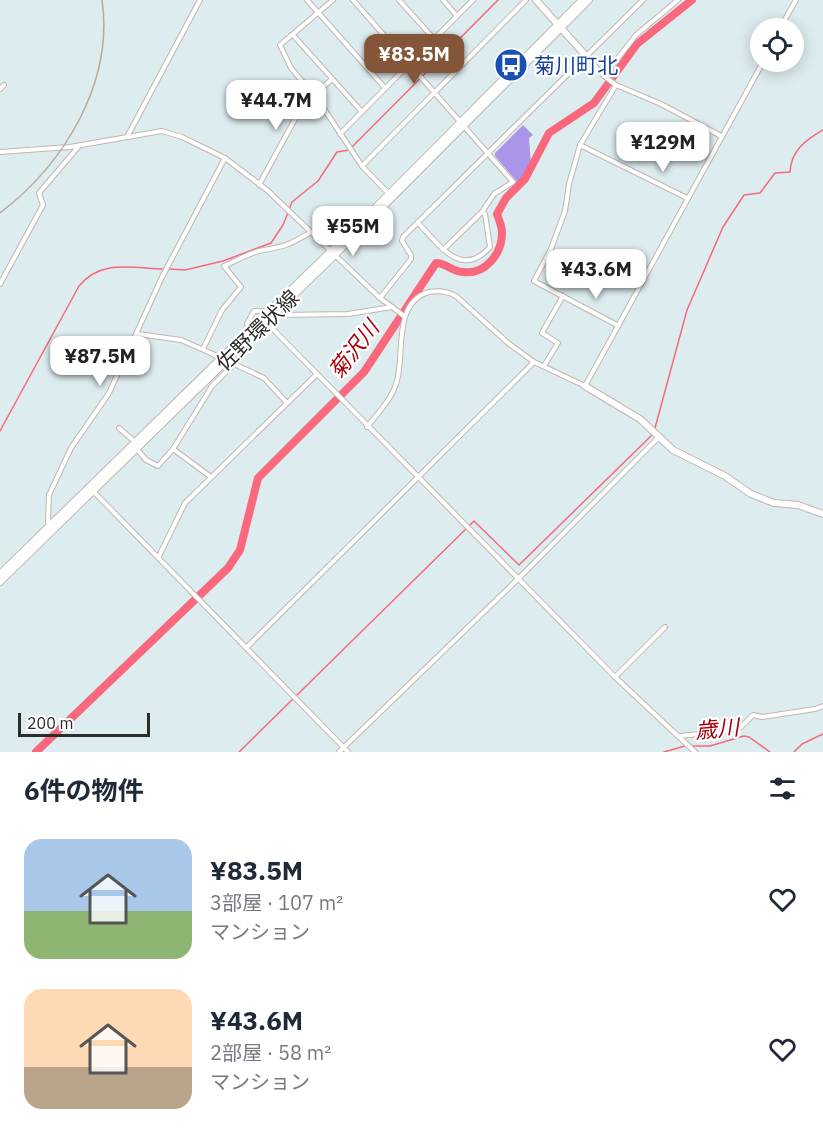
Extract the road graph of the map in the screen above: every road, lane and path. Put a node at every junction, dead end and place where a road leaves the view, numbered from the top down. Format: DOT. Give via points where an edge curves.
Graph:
graph roads {
  1 [pos="200,0"];
  2 [pos="307,0"];
  3 [pos="333,0"];
  4 [pos="353,0"];
  5 [pos="399,0"];
  6 [pos="443,0"];
  7 [pos="473,0"];
  8 [pos="526,0"];
  9 [pos="536,0"];
  10 [pos="582,0"];
  11 [pos="589,0"];
  12 [pos="643,0"];
  13 [pos="678,0"];
  14 [pos="796,0"];
  15 [pos="319,13"];
  16 [pos="457,16"];
  17 [pos="786,18"];
  18 [pos="559,26"];
  19 [pos="293,35"];
  20 [pos="434,39"];
  21 [pos="586,56"];
  22 [pos="410,64"];
  23 [pos="757,72"];
  24 [pos="604,76"];
  25 [pos="332,79"];
  26 [pos="4,85"];
  27 [pos="616,85"];
  28 [pos="386,88"];
  29 [pos="0,89"];
  30 [pos="435,92"];
  31 [pos="314,95"];
  32 [pos="318,100"];
  33 [pos="362,112"];
  34 [pos="462,123"];
  35 [pos="340,134"];
  36 [pos="721,136"];
  37 [pos="127,138"];
  38 [pos="580,145"];
  39 [pos="79,146"];
  40 [pos="0,152"];
  41 [pos="489,153"];
  42 [pos="225,158"];
  43 [pos="362,166"];
  44 [pos="259,184"];
  45 [pos="391,196"];
  46 [pos="687,198"];
  47 [pos="482,212"];
  48 [pos="418,223"];
  49 [pos="311,232"];
  50 [pos="444,249"];
  51 [pos="333,253"];
  52 [pos="0,284"];
  53 [pos="563,296"];
  54 [pos="380,298"];
  55 [pos="393,307"];
  56 [pos="272,312"];
  57 [pos="404,316"];
  58 [pos="264,320"];
  59 [pos="247,324"];
  60 [pos="617,325"];
  61 [pos="138,334"];
  62 [pos="202,349"];
  63 [pos="224,359"];
  64 [pos="534,363"];
  65 [pos="234,364"];
  66 [pos="544,366"];
  67 [pos="317,374"];
  68 [pos="585,386"];
  69 [pos="287,403"];
  70 [pos="367,427"];
  71 [pos="119,428"];
  72 [pos="658,438"];
  73 [pos="135,445"];
  74 [pos="173,449"];
  75 [pos="211,477"];
  76 [pos="418,477"];
  77 [pos="91,489"];
  78 [pos="823,514"];
  79 [pos="52,527"];
  80 [pos="159,556"];
  81 [pos="0,574"];
  82 [pos="519,578"];
  83 [pos="0,582"];
  84 [pos="665,627"];
  85 [pos="246,648"];
  86 [pos="615,677"];
  87 [pos="823,706"];
  88 [pos="678,736"];
  89 [pos="344,747"];
  90 [pos="339,752"];
  91 [pos="348,752"];
  92 [pos="695,752"];
  1 -- 37 [label="street"];
  2 -- 15 [label="street"];
  3 -- 15 [label="street"];
  4 -- 22 [label="street"];
  5 -- 20 [label="street"];
  6 -- 16 [label="street"];
  7 -- 16 [label="street"];
  8 -- 30 [label="street"];
  9 -- 18 [label="main road"];
  10 -- 18 [label="main road, 佐野環状線"];
  11 -- 18 [label="main road, 佐野環状線"];
  12 -- 21 [label="street"];
  13 -- 24 [label="street" via="636,34"];
  14 -- 17 [label="street"];
  15 -- 19 [label="street"];
  15 -- 28 [label="street"];
  16 -- 20 [label="street"];
  18 -- 21 [label="main road"];
  18 -- 34 [label="main road, 佐野環状線"];
  19 -- 25 [label="street"];
  19 -- 31 [label="street" via="280,45 291,68"];
  20 -- 22 [label="street"];
  21 -- 24 [label="street"];
  21 -- 41 [label="street"];
  22 -- 28 [label="street"];
  22 -- 30 [label="street"];
  23 -- 36 [label="street"];
  24 -- 27 [label="street"];
  25 -- 31 [label="street"];
  25 -- 33 [label="street"];
  26 -- 29 [label="street"];
  27 -- 36 [label="street"];
  27 -- 38 [label="street"];
  28 -- 33 [label="street"];
  30 -- 34 [label="street"];
  30 -- 43 [label="street"];
  31 -- 32 [label="street"];
  32 -- 35 [label="street"];
  32 -- 44 [label="street" via="295,118"];
  33 -- 35 [label="street"];
  34 -- 41 [label="street"];
  34 -- 45 [label="main road, 佐野環状線"];
  35 -- 43 [label="street"];
  36 -- 46 [label="street"];
  37 -- 39 [label="street"];
  37 -- 42 [label="street" via="170,132"];
  38 -- 46 [label="street"];
  38 -- 53 [label="street" via="565,211 534,281"];
  39 -- 40 [label="street"];
  39 -- 52 [label="street" via="39,193 43,205"];
  41 -- 47 [label="street" via="513,182 494,194"];
  41 -- 48 [label="street"];
  42 -- 44 [label="street"];
  42 -- 61 [label="street" via="162,277"];
  43 -- 45 [label="street"];
  44 -- 49 [label="street"];
  45 -- 51 [label="main road, 佐野環状線"];
  46 -- 60 [label="street"];
  47 -- 50 [label="street"];
  47 -- 50 [label="street" via="486,213 490,247 483,254 459,261"];
  48 -- 50 [label="street"];
  48 -- 54 [label="street" via="402,239 411,259"];
  49 -- 51 [label="street"];
  49 -- 62 [label="street" via="290,245 263,250 224,266 241,287 222,310"];
  51 -- 54 [label="street"];
  51 -- 56 [label="main road, 佐野環状線"];
  53 -- 60 [label="street"];
  53 -- 66 [label="street" via="542,333 558,343"];
  54 -- 55 [label="street"];
  55 -- 56 [label="street" via="348,314"];
  55 -- 57 [label="street"];
  56 -- 58 [label="main road, 佐野環状線"];
  56 -- 59 [label="street" via="254,311"];
  57 -- 64 [label="street" via="424,294 448,292"];
  57 -- 70 [label="street" via="396,384 387,403"];
  58 -- 63 [label="main road, 佐野環状線"];
  58 -- 67 [label="street"];
  60 -- 68 [label="street"];
  61 -- 62 [label="street" via="181,340"];
  61 -- 79 [label="street" via="109,393 71,448 54,484 48,504 48,522"];
  62 -- 63 [label="street"];
  63 -- 65 [label="street"];
  63 -- 73 [label="main road, 佐野環状線"];
  64 -- 66 [label="street"];
  64 -- 76 [label="street"];
  65 -- 69 [label="street" via="264,378"];
  65 -- 74 [label="street" via="213,386"];
  66 -- 68 [label="street"];
  67 -- 69 [label="street"];
  67 -- 70 [label="street"];
  68 -- 72 [label="main road" via="640,419"];
  69 -- 75 [label="street"];
  70 -- 76 [label="street"];
  71 -- 73 [label="street"];
  72 -- 78 [label="main road" via="751,494"];
  72 -- 82 [label="street"];
  73 -- 74 [label="street" via="146,460 158,466"];
  73 -- 77 [label="main road, 佐野環状線"];
  74 -- 75 [label="street"];
  75 -- 80 [label="street" via="185,503"];
  76 -- 82 [label="street"];
  76 -- 85 [label="street"];
  77 -- 79 [label="main road, 佐野環状線"];
  77 -- 80 [label="street"];
  79 -- 81 [label="main road, 佐野環状線"];
  79 -- 83 [label="main road, 佐野環状線"];
  80 -- 85 [label="street"];
  82 -- 86 [label="street"];
  82 -- 89 [label="street"];
  84 -- 86 [label="street"];
  85 -- 89 [label="street"];
  86 -- 88 [label="street"];
  87 -- 88 [label="street" via="762,717 753,715 741,727 729,731"];
  88 -- 92 [label="street"];
  89 -- 90 [label="street"];
  89 -- 91 [label="street"];
}
